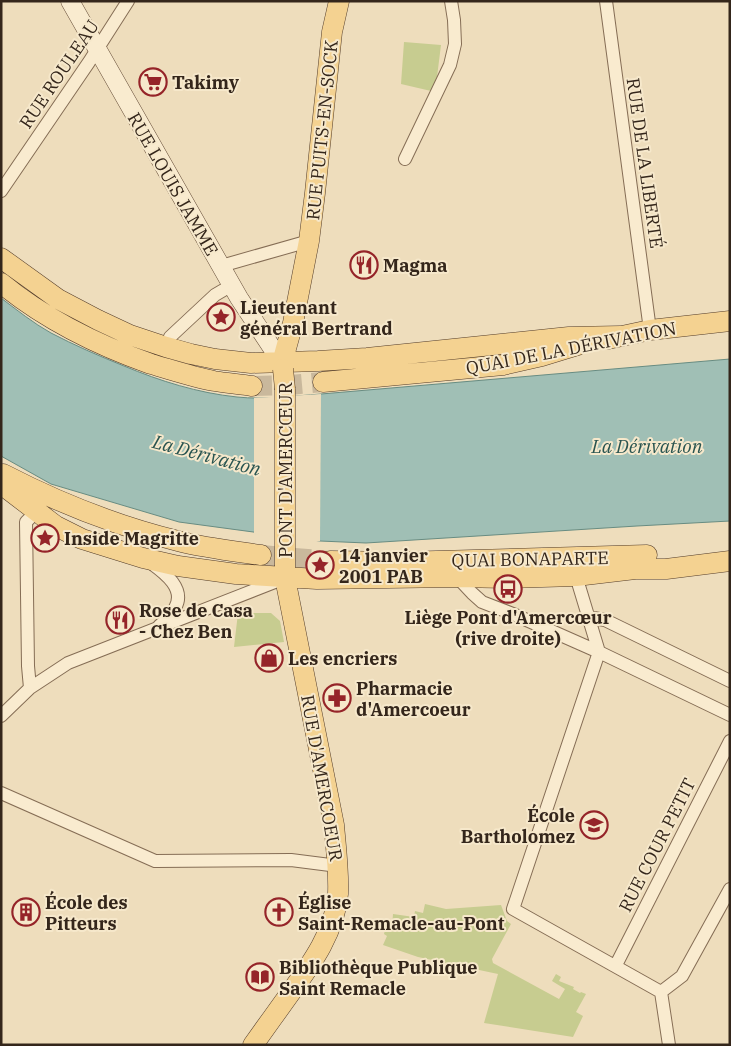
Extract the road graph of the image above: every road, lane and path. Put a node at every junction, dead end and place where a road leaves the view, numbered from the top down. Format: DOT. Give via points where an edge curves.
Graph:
graph roads {
  1 [pos="70,1"];
  2 [pos="128,1"];
  3 [pos="340,1"];
  4 [pos="451,1"];
  5 [pos="606,1"];
  6 [pos="97,49"];
  7 [pos="405,160"];
  8 [pos="1,191"];
  9 [pos="307,250"];
  10 [pos="1,258"];
  11 [pos="221,266"];
  12 [pos="1,283"];
  13 [pos="232,285"];
  14 [pos="730,321"];
  15 [pos="650,330"];
  16 [pos="621,336"];
  17 [pos="166,348"];
  18 [pos="284,380"];
  19 [pos="323,382"];
  20 [pos="252,386"];
  21 [pos="1,474"];
  22 [pos="1,484"];
  23 [pos="36,512"];
  24 [pos="261,555"];
  25 [pos="730,556"];
  26 [pos="143,558"];
  27 [pos="330,561"];
  28 [pos="730,561"];
  29 [pos="457,576"];
  30 [pos="576,576"];
  31 [pos="285,578"];
  32 [pos="588,617"];
  33 [pos="156,629"];
  34 [pos="599,652"];
  35 [pos="730,681"];
  36 [pos="30,688"];
  37 [pos="730,715"];
  38 [pos="1,716"];
  39 [pos="730,741"];
  40 [pos="1,793"];
  41 [pos="338,866"];
  42 [pos="730,889"];
  43 [pos="616,965"];
  44 [pos="661,992"];
  45 [pos="253,1045"];
  46 [pos="669,1045"];
  1 -- 6 [label="street, RUE LOUIS JAMME"];
  2 -- 6 [label="street, RUE ROULEAU"];
  3 -- 9 [label="main road, RUE PUITS-EN-SOCK" via="332,32"];
  4 -- 7 [label="street" via="455,44 450,65"];
  5 -- 15 [label="street, RUE DE LA LIBERTÉ"];
  6 -- 8 [label="street, RUE ROULEAU"];
  6 -- 11 [label="street, RUE LOUIS JAMME"];
  9 -- 11 [label="street"];
  9 -- 18 [label="main road, RUE PUITS-EN-SOCK"];
  10 -- 17 [label="main road" via="58,299 130,335"];
  11 -- 13 [label="street, RUE LOUIS JAMME"];
  12 -- 20 [label="main road" via="37,310 110,348 173,371"];
  13 -- 17 [label="street" via="215,295 170,337"];
  13 -- 18 [label="street, RUE LOUIS JAMME"];
  14 -- 15 [label="main road, QUAI DE LA DÉRIVATION"];
  15 -- 16 [label="main road, QUAI DE LA DÉRIVATION"];
  16 -- 18 [label="main road" via="569,337 367,358"];
  16 -- 19 [label="main road, QUAI DE LA DÉRIVATION" via="503,364"];
  17 -- 18 [label="main road" via="251,363"];
  18 -- 31 [label="main road, PONT D'AMERCŒUR"];
  21 -- 24 [label="main road" via="66,505 116,524 179,542"];
  22 -- 23 [label="main road"];
  23 -- 26 [label="main road" via="82,539"];
  23 -- 36 [label="street" via="26,522"];
  25 -- 27 [label="main road, QUAI BONAPARTE"];
  26 -- 31 [label="main road" via="178,566"];
  26 -- 33 [label="street" via="171,579 178,595 176,608"];
  28 -- 30 [label="main road"];
  29 -- 30 [label="main road"];
  29 -- 31 [label="main road"];
  29 -- 34 [label="street" via="482,602"];
  30 -- 32 [label="street"];
  31 -- 33 [label="street"];
  31 -- 41 [label="main road, RUE D'AMERCOEUR" via="334,825"];
  32 -- 34 [label="street"];
  32 -- 35 [label="street" via="606,620"];
  33 -- 36 [label="street" via="68,663"];
  34 -- 37 [label="street"];
  34 -- 43 [label="street" via="513,908"];
  36 -- 38 [label="street"];
  39 -- 43 [label="street, RUE COUR PETIT"];
  40 -- 41 [label="street" via="155,861 292,860"];
  41 -- 45 [label="main road, RUE D'AMERCOEUR" via="338,895 320,949"];
  42 -- 44 [label="street" via="682,976"];
  43 -- 44 [label="street"];
  44 -- 46 [label="street"];
}
